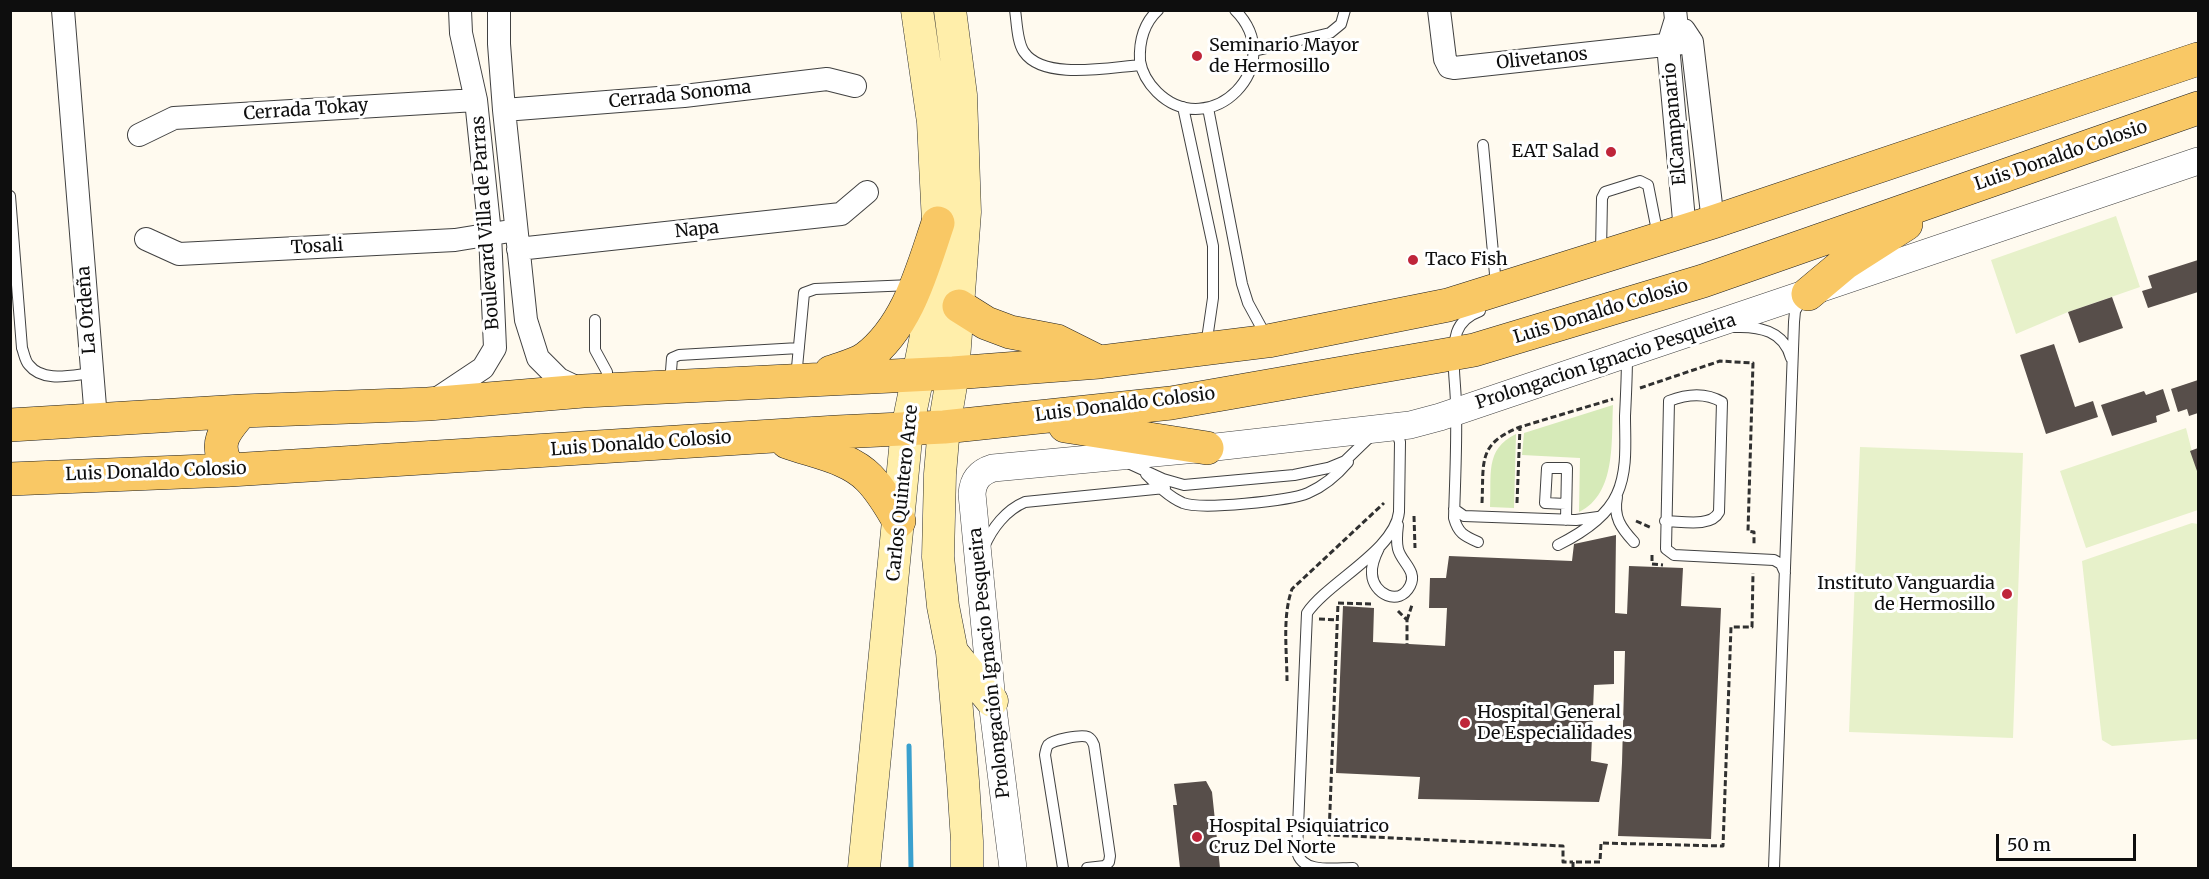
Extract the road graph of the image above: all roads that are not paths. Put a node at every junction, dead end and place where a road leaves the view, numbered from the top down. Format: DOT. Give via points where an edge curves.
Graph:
graph roads {
  1 [pos="63,10"];
  2 [pos="460,10"];
  3 [pos="499,10"];
  4 [pos="917,10"];
  5 [pos="950,10"];
  6 [pos="1016,10"];
  7 [pos="1158,10"];
  8 [pos="1235,10"];
  9 [pos="1346,10"];
  10 [pos="1439,10"];
  11 [pos="1675,15"];
  12 [pos="1692,42"];
  13 [pos="1668,45"];
  14 [pos="1254,51"];
  15 [pos="2199,59"];
  16 [pos="1141,65"];
  17 [pos="855,86"];
  18 [pos="476,100"];
  19 [pos="1183,107"];
  20 [pos="1208,108"];
  21 [pos="2199,108"];
  22 [pos="504,110"];
  23 [pos="139,135"];
  24 [pos="1482,145"];
  25 [pos="2199,161"];
  26 [pos="867,192"];
  27 [pos="10,196"];
  28 [pos="1941,198"];
  29 [pos="938,223"];
  30 [pos="1686,231"];
  31 [pos="490,234"];
  32 [pos="146,239"];
  33 [pos="517,240"];
  34 [pos="1234,244"];
  35 [pos="1213,246"];
  36 [pos="1598,258"];
  37 [pos="1566,280"];
  38 [pos="915,285"];
  39 [pos="1808,294"];
  40 [pos="1492,299"];
  41 [pos="959,306"];
  42 [pos="595,320"];
  43 [pos="1705,329"];
  44 [pos="1268,341"];
  45 [pos="799,348"];
  46 [pos="1205,350"];
  47 [pos="1455,353"];
  48 [pos="1627,355"];
  49 [pos="1099,362"];
  50 [pos="1793,365"];
  51 [pos="92,373"];
  52 [pos="918,373"];
  53 [pos="953,373"];
  54 [pos="799,382"];
  55 [pos="670,387"];
  56 [pos="596,390"];
  57 [pos="428,404"];
  58 [pos="242,411"];
  59 [pos="1456,412"];
  60 [pos="96,419"];
  61 [pos="1009,419"];
  62 [pos="10,425"];
  63 [pos="944,427"];
  64 [pos="907,429"];
  65 [pos="1377,430"];
  66 [pos="771,436"];
  67 [pos="1207,448"];
  68 [pos="1357,451"];
  69 [pos="1114,456"];
  70 [pos="993,468"];
  71 [pos="1140,468"];
  72 [pos="230,470"];
  73 [pos="10,479"];
  74 [pos="1184,485"];
  75 [pos="1162,489"];
  76 [pos="1617,495"];
  77 [pos="1566,504"];
  78 [pos="1454,509"];
  79 [pos="1600,516"];
  80 [pos="1398,520"];
  81 [pos="1566,520"];
  82 [pos="899,521"];
  83 [pos="1665,521"];
  84 [pos="1478,542"];
  85 [pos="1634,542"];
  86 [pos="1558,545"];
  87 [pos="1787,548"];
  88 [pos="1374,553"];
  89 [pos="1401,556"];
  90 [pos="979,559"];
  91 [pos="1774,560"];
  92 [pos="1786,573"];
  93 [pos="952,652"];
  94 [pos="992,701"];
  95 [pos="864,868"];
  96 [pos="967,868"];
  97 [pos="1012,868"];
  98 [pos="1063,868"];
  99 [pos="1087,868"];
  100 [pos="1353,868"];
  101 [pos="1774,868"];
  1 -- 51 [label="street, La Ordeña"];
  2 -- 18 [label="street, Boulevard Villa de Parras" via="461,33"];
  3 -- 22 [label="street, Boulevard Villa de Parras"];
  4 -- 29 [label="main road, Carlos Quintero Arce" via="933,122"];
  5 -- 41 [label="main road, Carlos Quintero Arce" via="961,95 965,212"];
  6 -- 16 [label="lane" via="1024,51 1039,66 1059,71"];
  7 -- 16 [label="lane" via="1143,31"];
  8 -- 14 [label="lane" via="1251,33"];
  9 -- 14 [label="lane" via="1341,24 1330,33"];
  10 -- 13 [label="street, Olivetanos" via="1445,59 1454,68"];
  11 -- 12 [label="street, ElCampanario"];
  11 -- 13 [label="street, ElCampanario"];
  12 -- 13 [label="street, Olivetanos"];
  12 -- 30 [label="street, ElCampanario"];
  13 -- 30 [label="street, ElCampanario"];
  14 -- 20 [label="lane" via="1246,81 1230,98"];
  15 -- 30 [label="main road"];
  16 -- 19 [label="lane" via="1149,84 1164,99"];
  17 -- 22 [label="street, Cerrada Sonoma" via="827,79 684,96"];
  18 -- 23 [label="street, Cerrada Tokay" via="174,118"];
  18 -- 31 [label="street, Boulevard Villa de Parras"];
  19 -- 20 [label="lane"];
  19 -- 35 [label="lane"];
  20 -- 34 [label="lane"];
  21 -- 28 [label="main road, Luis Donaldo Colosio"];
  22 -- 33 [label="street, Boulevard Villa de Parras"];
  24 -- 40 [label="lane"];
  25 -- 39 [label="street, Prolongacion Ignacio Pesqueira"];
  26 -- 33 [label="street, Napa" via="841,214"];
  27 -- 51 [label="lane, La Ordeña" via="22,348 27,364 39,374 53,376"];
  28 -- 39 [label="main road" via="1845,263"];
  28 -- 47 [label="main road, Luis Donaldo Colosio" via="1703,281"];
  29 -- 38 [label="main road"];
  29 -- 52 [label="main road, Carlos Quintero Arce" via="936,266"];
  30 -- 36 [label="main road"];
  30 -- 36 [label="lane" via="1648,185 1640,181 1605,192"];
  31 -- 32 [label="street, Tosali" via="455,240 178,254"];
  31 -- 33 [label="street, Napa"];
  31 -- 57 [label="street, Boulevard Villa de Parras" via="495,348 483,368"];
  33 -- 56 [label="street, Boulevard Villa de Parras" via="526,320 538,358 559,379"];
  34 -- 35 [label="lane"];
  34 -- 44 [label="lane" via="1248,303"];
  35 -- 46 [label="lane" via="1213,298"];
  36 -- 37 [label="lane"];
  36 -- 40 [label="main road"];
  38 -- 45 [label="lane" via="815,289 804,293"];
  38 -- 54 [label="main road" via="898,322 864,359"];
  39 -- 43 [label="street, Prolongacion Ignacio Pesqueira"];
  39 -- 50 [label="lane" via="1795,311"];
  40 -- 44 [label="main road"];
  40 -- 47 [label="lane" via="1461,323"];
  41 -- 49 [label="main road" via="986,323 1056,341"];
  41 -- 53 [label="main road, Carlos Quintero Arce"];
  42 -- 56 [label="lane" via="595,350 607,372"];
  43 -- 48 [label="street, Prolongacion Ignacio Pesqueira"];
  43 -- 50 [label="lane" via="1746,327 1770,332 1785,343"];
  44 -- 46 [label="main road"];
  45 -- 54 [label="lane"];
  45 -- 55 [label="lane" via="679,355 672,358"];
  46 -- 49 [label="main road"];
  47 -- 59 [label="lane"];
  47 -- 61 [label="main road, Luis Donaldo Colosio" via="1171,403"];
  48 -- 59 [label="street, Prolongacion Ignacio Pesqueira"];
  48 -- 76 [label="lane" via="1624,463"];
  49 -- 53 [label="main road"];
  50 -- 87 [label="lane"];
  51 -- 60 [label="street"];
  52 -- 53 [label="main road"];
  52 -- 54 [label="main road"];
  52 -- 64 [label="main road, Carlos Quintero Arce"];
  53 -- 63 [label="main road, Carlos Quintero Arce"];
  54 -- 55 [label="main road"];
  55 -- 56 [label="main road"];
  56 -- 57 [label="main road"];
  57 -- 58 [label="main road"];
  58 -- 60 [label="main road"];
  58 -- 72 [label="main road" via="220,442"];
  59 -- 65 [label="street, Prolongacion Ignacio Pesqueira"];
  59 -- 78 [label="lane"];
  60 -- 62 [label="main road"];
  61 -- 63 [label="main road, Luis Donaldo Colosio"];
  61 -- 67 [label="main road"];
  63 -- 64 [label="main road, Luis Donaldo Colosio"];
  63 -- 93 [label="main road, Carlos Quintero Arce" via="938,557"];
  64 -- 66 [label="main road, Luis Donaldo Colosio"];
  64 -- 82 [label="main road, Carlos Quintero Arce"];
  65 -- 67 [label="street, Prolongacion Ignacio Pesqueira"];
  65 -- 68 [label="lane"];
  65 -- 80 [label="lane" via="1393,432 1400,442"];
  66 -- 72 [label="main road, Luis Donaldo Colosio"];
  66 -- 82 [label="main road" via="845,461 868,476"];
  67 -- 69 [label="street, Prolongacion Ignacio Pesqueira"];
  68 -- 74 [label="lane" via="1328,468 1294,475"];
  68 -- 75 [label="lane" via="1332,479 1306,494 1289,498 1198,505 1184,504"];
  69 -- 70 [label="street, Prolongacion Ignacio Pesqueira"];
  69 -- 71 [label="lane"];
  70 -- 90 [label="street, Prolongación Ignacio Pesqueira" via="981,474 973,487"];
  71 -- 74 [label="lane"];
  71 -- 75 [label="lane"];
  72 -- 73 [label="main road, Luis Donaldo Colosio"];
  74 -- 75 [label="lane"];
  75 -- 90 [label="lane" via="1025,502 1003,517"];
  76 -- 79 [label="lane"];
  76 -- 85 [label="lane" via="1615,515"];
  77 -- 81 [label="lane"];
  78 -- 81 [label="lane" via="1464,516"];
  78 -- 84 [label="lane" via="1457,531"];
  79 -- 81 [label="lane"];
  79 -- 86 [label="lane"];
  80 -- 88 [label="lane"];
  80 -- 89 [label="lane"];
  82 -- 95 [label="main road, Carlos Quintero Arce"];
  83 -- 83 [label="lane" via="1669,401 1689,395 1715,398 1722,402 1719,512 1709,521"];
  83 -- 91 [label="lane" via="1666,549 1674,555"];
  87 -- 91 [label="lane"];
  87 -- 92 [label="lane"];
  88 -- 89 [label="lane" via="1393,552"];
  88 -- 89 [label="lane" via="1375,587 1393,597 1403,595 1412,585 1412,573"];
  88 -- 100 [label="lane" via="1307,613 1298,859 1312,867"];
  90 -- 94 [label="street, Prolongación Ignacio Pesqueira"];
  91 -- 92 [label="lane" via="1782,564"];
  92 -- 101 [label="lane"];
  93 -- 94 [label="main road"];
  93 -- 96 [label="main road, Carlos Quintero Arce"];
  94 -- 97 [label="street, Prolongación Ignacio Pesqueira"];
  98 -- 99 [label="lane" via="1046,748 1058,740 1085,736 1094,745 1110,856 1106,866"];
}
